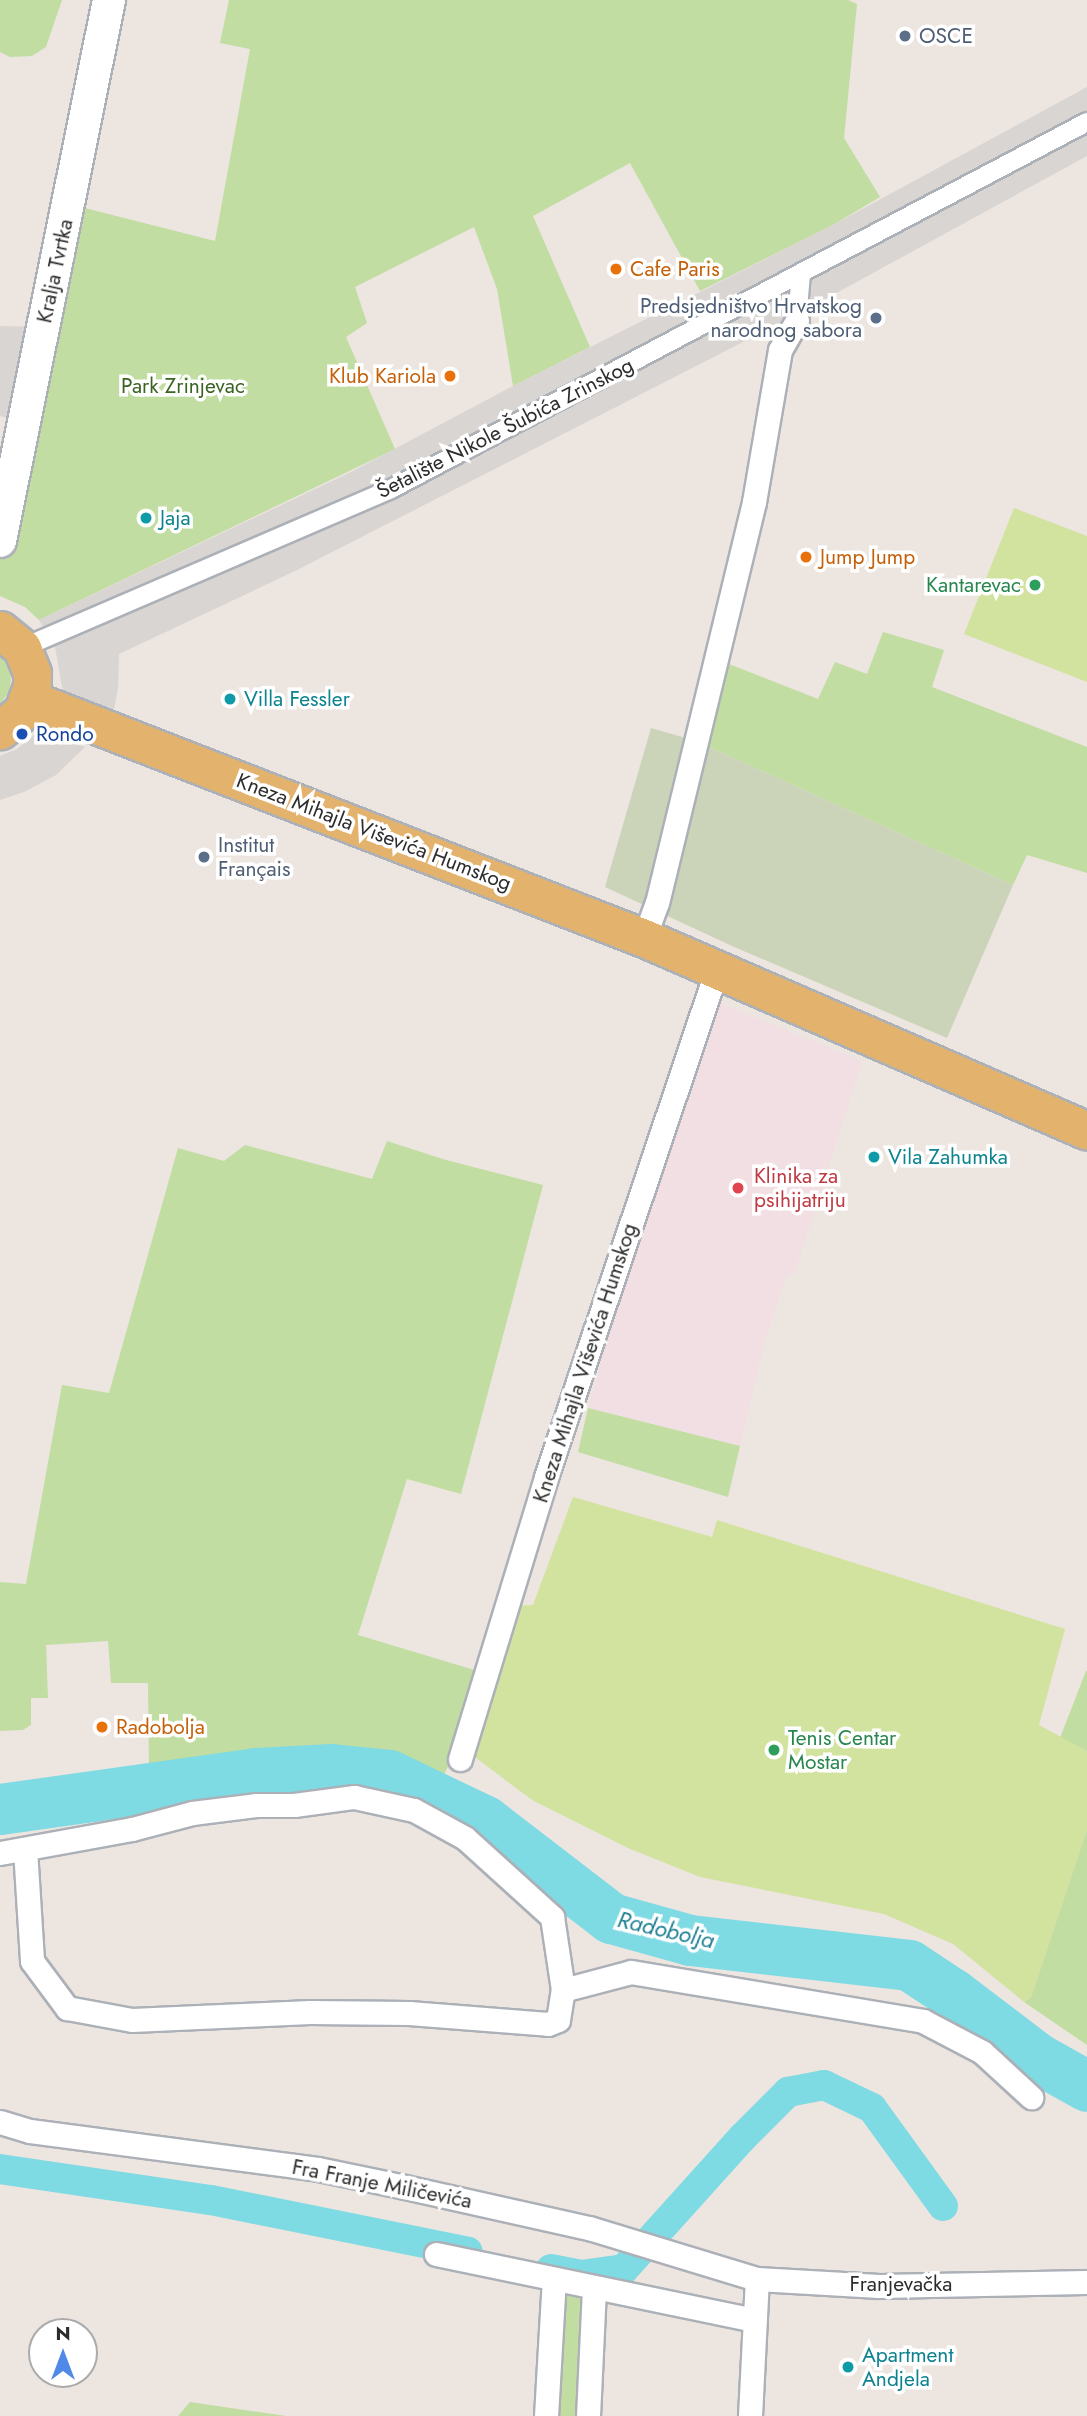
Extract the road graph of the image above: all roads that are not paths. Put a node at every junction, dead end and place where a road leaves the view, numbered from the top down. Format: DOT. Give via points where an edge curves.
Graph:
graph roads {
  1 [pos="109,0"];
  2 [pos="1087,122"];
  3 [pos="802,273"];
  4 [pos="797,320"];
  5 [pos="0,541"];
  6 [pos="11,639"];
  7 [pos="29,699"];
  8 [pos="0,730"];
  9 [pos="644,938"];
  10 [pos="717,969"];
  11 [pos="1087,1131"];
  12 [pos="460,1759"];
  13 [pos="25,1849"];
  14 [pos="0,1853"];
  15 [pos="563,1990"];
  16 [pos="1031,2097"];
  17 [pos="0,2122"];
  18 [pos="436,2254"];
  19 [pos="554,2279"];
  20 [pos="757,2279"];
  21 [pos="1087,2282"];
  22 [pos="594,2287"];
  23 [pos="754,2320"];
  24 [pos="546,2416"];
  25 [pos="588,2416"];
  26 [pos="750,2416"];
  1 -- 5 [label="main road, Kralja Tvrtka"];
  2 -- 3 [label="street, Šetalište Nikole Šubića Zrinskog"];
  3 -- 4 [label="street"];
  3 -- 6 [label="street, Šetalište Nikole Šubića Zrinskog" via="390,489"];
  4 -- 9 [label="street" via="780,350 754,502 657,903"];
  6 -- 7 [label="main road" via="32,673"];
  7 -- 8 [label="main road" via="15,721"];
  7 -- 9 [label="main road, Kneza Mihajla Viševića Humskog"];
  9 -- 10 [label="main road, Kneza Mihajla Viševića Humskog"];
  10 -- 11 [label="main road, Kneza Mihajla Viševića Humskog"];
  10 -- 12 [label="street, Kneza Mihajla Viševića Humskog" via="546,1477"];
  13 -- 14 [label="street"];
  13 -- 15 [label="street" via="192,1813 256,1805 354,1797 414,1810 465,1839 552,1917"];
  13 -- 15 [label="street" via="32,1961 67,2008 132,2020 310,2012 548,2024 558,2020"];
  15 -- 16 [label="street" via="631,1972 923,2021 982,2052"];
  17 -- 20 [label="street, Fra Franje Miličevića" via="30,2131 318,2169 589,2228"];
  18 -- 19 [label="street"];
  19 -- 22 [label="street"];
  19 -- 24 [label="street"];
  20 -- 21 [label="street, Franjevačka" via="879,2286"];
  20 -- 23 [label="street"];
  22 -- 23 [label="street"];
  22 -- 25 [label="street"];
  23 -- 26 [label="street"];
}
